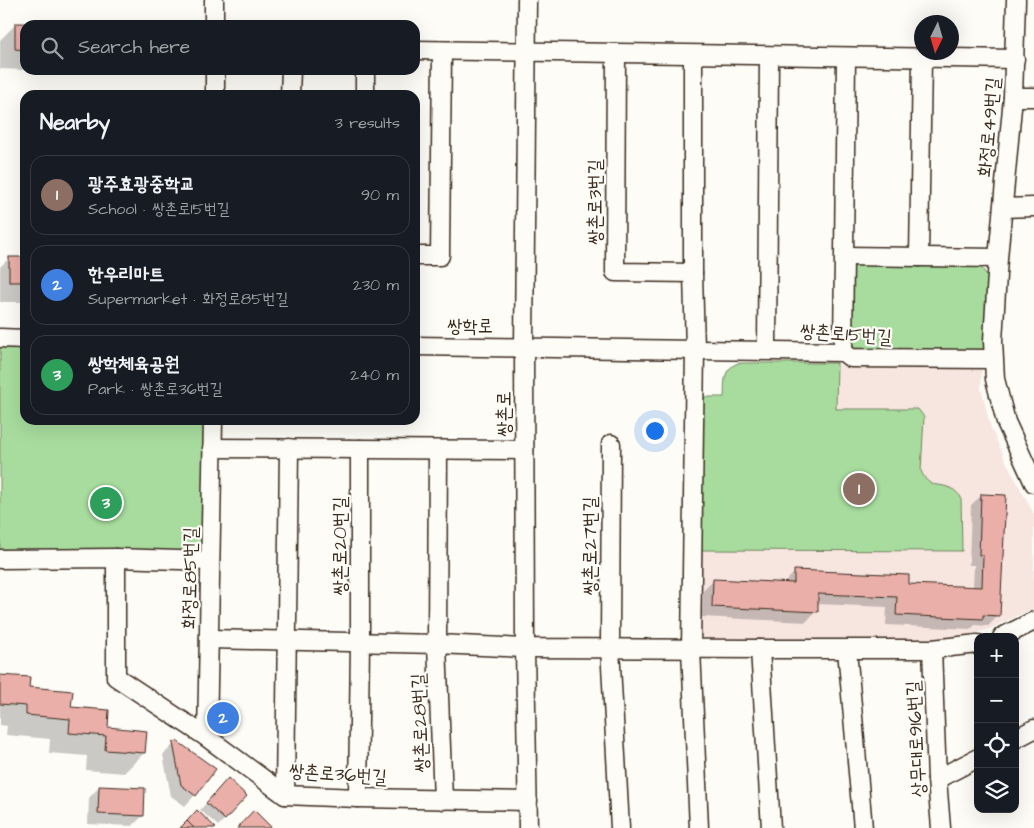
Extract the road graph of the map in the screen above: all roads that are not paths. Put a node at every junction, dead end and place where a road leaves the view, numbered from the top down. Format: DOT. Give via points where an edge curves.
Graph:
graph roads {
  1 [pos="214,0"];
  2 [pos="527,0"];
  3 [pos="1016,0"];
  4 [pos="214,20"];
  5 [pos="420,50"];
  6 [pos="442,51"];
  7 [pos="527,52"];
  8 [pos="616,54"];
  9 [pos="694,55"];
  10 [pos="769,56"];
  11 [pos="846,57"];
  12 [pos="914,58"];
  13 [pos="959,58"];
  14 [pos="1015,59"];
  15 [pos="922,60"];
  16 [pos="214,75"];
  17 [pos="291,75"];
  18 [pos="365,75"];
  19 [pos="214,90"];
  20 [pos="290,90"];
  21 [pos="365,90"];
  22 [pos="1013,97"];
  23 [pos="1034,97"];
  24 [pos="1034,207"];
  25 [pos="1003,208"];
  26 [pos="420,256"];
  27 [pos="845,256"];
  28 [pos="919,257"];
  29 [pos="998,258"];
  30 [pos="693,273"];
  31 [pos="0,338"];
  32 [pos="20,339"];
  33 [pos="420,346"];
  34 [pos="524,347"];
  35 [pos="695,349"];
  36 [pos="767,350"];
  37 [pos="843,352"];
  38 [pos="993,359"];
  39 [pos="213,425"];
  40 [pos="611,444"];
  41 [pos="212,448"];
  42 [pos="288,448"];
  43 [pos="360,449"];
  44 [pos="438,450"];
  45 [pos="524,450"];
  46 [pos="1034,482"];
  47 [pos="116,558"];
  48 [pos="0,559"];
  49 [pos="210,561"];
  50 [pos="1034,621"];
  51 [pos="1010,633"];
  52 [pos="208,639"];
  53 [pos="287,641"];
  54 [pos="360,643"];
  55 [pos="437,644"];
  56 [pos="974,644"];
  57 [pos="525,648"];
  58 [pos="610,648"];
  59 [pos="691,649"];
  60 [pos="932,649"];
  61 [pos="760,650"];
  62 [pos="846,650"];
  63 [pos="1034,729"];
  64 [pos="1019,737"];
  65 [pos="207,738"];
  66 [pos="974,760"];
  67 [pos="937,779"];
  68 [pos="285,795"];
  69 [pos="358,798"];
  70 [pos="443,800"];
  71 [pos="528,801"];
  72 [pos="528,828"];
  73 [pos="620,828"];
  74 [pos="699,828"];
  75 [pos="771,828"];
  76 [pos="863,828"];
  77 [pos="941,828"];
  1 -- 4 [label="street"];
  2 -- 7 [label="street, 쌍촌로"];
  3 -- 14 [label="street, 화정로49번길"];
  5 -- 6 [label="street"];
  6 -- 7 [label="street"];
  6 -- 26 [label="street" via="440,256"];
  7 -- 8 [label="street"];
  7 -- 34 [label="street, 쌍촌로"];
  8 -- 9 [label="street"];
  8 -- 30 [label="street, 쌍촌로3번길" via="615,272"];
  9 -- 10 [label="street"];
  9 -- 30 [label="street"];
  10 -- 11 [label="street"];
  10 -- 36 [label="street"];
  11 -- 12 [label="street"];
  11 -- 27 [label="street"];
  13 -- 14 [label="street"];
  14 -- 22 [label="street, 화정로49번길"];
  15 -- 28 [label="street"];
  16 -- 19 [label="street"];
  17 -- 20 [label="street"];
  18 -- 21 [label="street"];
  22 -- 23 [label="street"];
  22 -- 25 [label="street, 화정로49번길"];
  24 -- 25 [label="street"];
  25 -- 29 [label="street, 화정로49번길"];
  27 -- 28 [label="street"];
  27 -- 37 [label="street"];
  28 -- 29 [label="street"];
  29 -- 38 [label="street, 화정로49번길"];
  30 -- 35 [label="street"];
  31 -- 32 [label="street"];
  33 -- 34 [label="street, 쌍학로"];
  34 -- 35 [label="street, 쌍촌로15번길"];
  34 -- 45 [label="street, 쌍촌로"];
  35 -- 36 [label="street, 쌍촌로15번길"];
  35 -- 59 [label="street"];
  36 -- 37 [label="street, 쌍촌로15번길"];
  37 -- 38 [label="street, 쌍촌로15번길" via="851,358"];
  38 -- 46 [label="street, 화정로49번길" via="1006,422"];
  39 -- 41 [label="street, 화정로85번길"];
  40 -- 58 [label="street, 쌍촌로27번길"];
  41 -- 42 [label="street"];
  41 -- 49 [label="street, 화정로85번길"];
  42 -- 43 [label="street"];
  42 -- 53 [label="street"];
  43 -- 44 [label="street"];
  43 -- 54 [label="street, 쌍촌로20번길"];
  44 -- 45 [label="street"];
  44 -- 55 [label="street"];
  45 -- 57 [label="street, 쌍촌로"];
  47 -- 48 [label="street"];
  47 -- 49 [label="street"];
  47 -- 65 [label="street, 쌍촌로36번길" via="116,676"];
  49 -- 52 [label="street, 화정로85번길"];
  50 -- 51 [label="street"];
  52 -- 53 [label="street"];
  52 -- 65 [label="street, 화정로85번길"];
  53 -- 54 [label="street"];
  53 -- 68 [label="street"];
  54 -- 55 [label="street"];
  54 -- 69 [label="street"];
  55 -- 57 [label="street"];
  55 -- 70 [label="street, 쌍촌로28번길"];
  56 -- 60 [label="street"];
  57 -- 58 [label="street"];
  57 -- 71 [label="street, 쌍촌로"];
  58 -- 59 [label="street"];
  58 -- 73 [label="street, 쌍촌로27번길"];
  59 -- 61 [label="street"];
  59 -- 74 [label="street"];
  60 -- 62 [label="street"];
  60 -- 67 [label="street, 상무대로916번길"];
  61 -- 62 [label="street"];
  61 -- 75 [label="street"];
  62 -- 76 [label="street"];
  63 -- 64 [label="street"];
  65 -- 68 [label="street, 쌍촌로36번길"];
  66 -- 67 [label="street"];
  67 -- 77 [label="street, 상무대로916번길"];
  68 -- 69 [label="street, 쌍촌로36번길"];
  69 -- 70 [label="street, 쌍촌로36번길"];
  70 -- 71 [label="street, 쌍촌로36번길"];
  71 -- 72 [label="street, 쌍촌로"];
}
